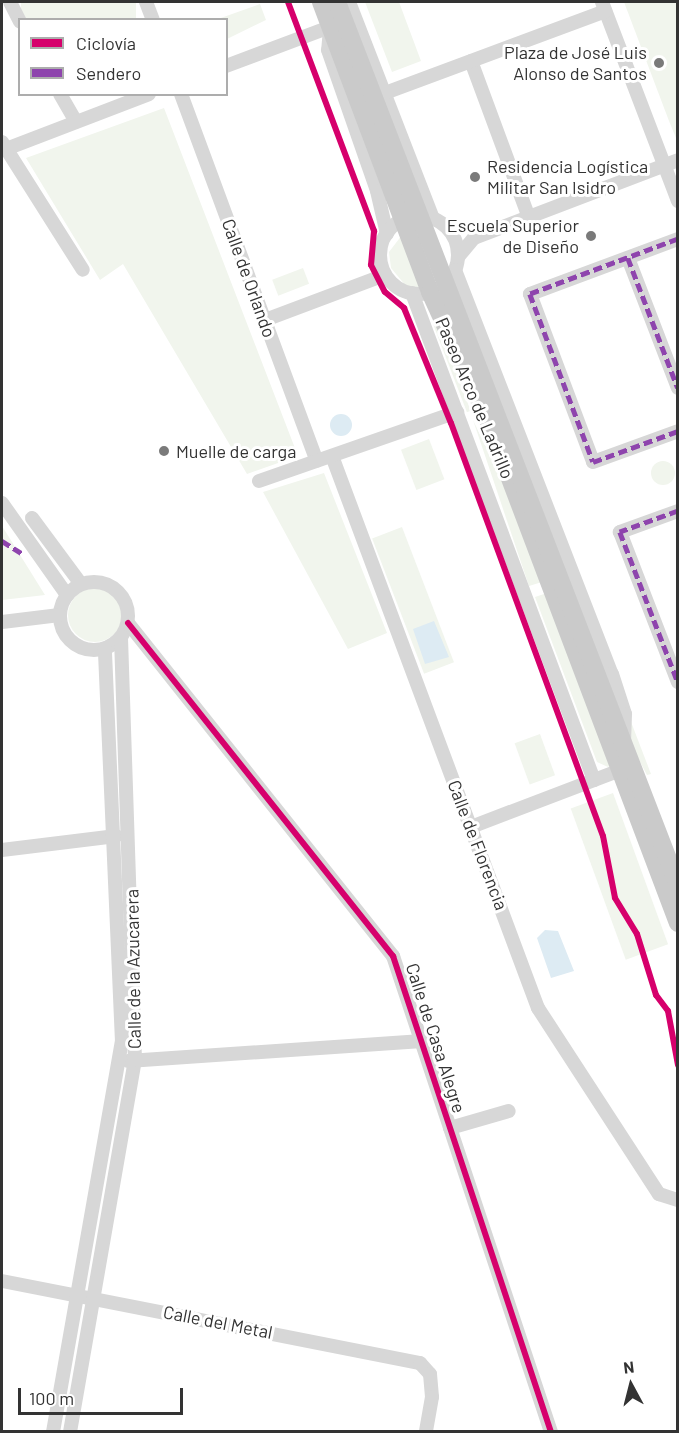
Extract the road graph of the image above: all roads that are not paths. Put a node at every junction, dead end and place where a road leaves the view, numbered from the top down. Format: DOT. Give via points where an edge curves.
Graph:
graph roads {
  1 [pos="10,2"];
  2 [pos="146,2"];
  3 [pos="321,2"];
  4 [pos="337,2"];
  5 [pos="348,2"];
  6 [pos="604,6"];
  7 [pos="18,18"];
  8 [pos="152,18"];
  9 [pos="339,27"];
  10 [pos="471,61"];
  11 [pos="228,65"];
  12 [pos="385,93"];
  13 [pos="61,96"];
  14 [pos="144,96"];
  15 [pos="182,96"];
  16 [pos="76,122"];
  17 [pos="4,145"];
  18 [pos="678,160"];
  19 [pos="664,165"];
  20 [pos="678,201"];
  21 [pos="418,218"];
  22 [pos="529,218"];
  23 [pos="450,232"];
  24 [pos="387,234"];
  25 [pos="474,238"];
  26 [pos="678,239"];
  27 [pos="628,258"];
  28 [pos="83,270"];
  29 [pos="383,275"];
  30 [pos="440,279"];
  31 [pos="264,320"];
  32 [pos="678,388"];
  33 [pos="457,412"];
  34 [pos="678,431"];
  35 [pos="332,456"];
  36 [pos="317,461"];
  37 [pos="259,481"];
  38 [pos="2,503"];
  39 [pos="678,510"];
  40 [pos="32,518"];
  41 [pos="81,584"];
  42 [pos="67,596"];
  43 [pos="60,615"];
  44 [pos="2,622"];
  45 [pos="128,623"];
  46 [pos="120,638"];
  47 [pos="105,648"];
  48 [pos="678,682"];
  49 [pos="625,747"];
  50 [pos="620,770"];
  51 [pos="594,780"];
  52 [pos="471,827"];
  53 [pos="116,836"];
  54 [pos="2,850"];
  55 [pos="675,863"];
  56 [pos="671,885"];
  57 [pos="678,922"];
  58 [pos="422,1041"];
  59 [pos="135,1060"];
  60 [pos="120,1061"];
  61 [pos="509,1111"];
  62 [pos="450,1128"];
  63 [pos="678,1200"];
  64 [pos="2,1281"];
  65 [pos="77,1295"];
  66 [pos="94,1298"];
  67 [pos="53,1431"];
  68 [pos="70,1431"];
  69 [pos="426,1431"];
  70 [pos="551,1431"];
  1 -- 7 [label="street"];
  2 -- 8 [label="street"];
  3 -- 9 [label="main road, Paseo Arco de Ladrillo"];
  4 -- 9 [label="main road, Paseo Arco de Ladrillo"];
  5 -- 9 [label="street, Paseo Arco de Ladrillo"];
  5 -- 12 [label="street, Paseo Arco de Ladrillo"];
  6 -- 10 [label="street"];
  6 -- 19 [label="street"];
  9 -- 11 [label="street"];
  9 -- 21 [label="main road, Paseo Arco de Ladrillo"];
  9 -- 24 [label="street, Paseo Arco de Ladrillo" via="328,50"];
  10 -- 12 [label="street"];
  10 -- 22 [label="street"];
  12 -- 21 [label="street, Paseo Arco de Ladrillo"];
  13 -- 16 [label="street"];
  14 -- 16 [label="street"];
  15 -- 31 [label="street, Calle de Orlando"];
  16 -- 17 [label="street"];
  17 -- 28 [label="street"];
  18 -- 19 [label="street"];
  19 -- 20 [label="street"];
  19 -- 22 [label="street"];
  21 -- 23 [label="street"];
  21 -- 24 [label="street"];
  21 -- 30 [label="main road, Paseo Arco de Ladrillo"];
  22 -- 25 [label="street"];
  23 -- 25 [label="street"];
  23 -- 30 [label="street"];
  24 -- 29 [label="street"];
  25 -- 30 [label="street"];
  26 -- 27 [label="street"];
  27 -- 32 [label="street"];
  27 -- 34 [label="street" via="530,294 593,462"];
  29 -- 30 [label="street"];
  29 -- 31 [label="street"];
  30 -- 33 [label="street, Paseo Arco de Ladrillo"];
  30 -- 49 [label="main road, Paseo Arco de Ladrillo" via="510,438"];
  30 -- 50 [label="main road, Paseo Arco de Ladrillo" via="486,416"];
  31 -- 36 [label="street, Calle de Orlando"];
  33 -- 35 [label="street"];
  33 -- 51 [label="street, Paseo Arco de Ladrillo"];
  35 -- 36 [label="street"];
  35 -- 52 [label="street, Calle de Florencia"];
  36 -- 37 [label="street"];
  38 -- 42 [label="street"];
  39 -- 48 [label="street" via="620,532"];
  40 -- 41 [label="street"];
  41 -- 42 [label="street"];
  41 -- 45 [label="street" via="102,582 120,593"];
  42 -- 43 [label="street"];
  43 -- 44 [label="street"];
  43 -- 47 [label="street" via="74,643"];
  45 -- 46 [label="street"];
  45 -- 58 [label="street, Calle de Casa Alegre" via="382,938 397,965"];
  46 -- 47 [label="street"];
  46 -- 59 [label="street, Calle de la Azucarera"];
  47 -- 53 [label="street, Calle de la Azucarera"];
  49 -- 50 [label="street"];
  49 -- 55 [label="main road, Paseo Arco de Ladrillo"];
  50 -- 51 [label="street"];
  50 -- 56 [label="main road, Paseo Arco de Ladrillo"];
  51 -- 52 [label="street"];
  52 -- 63 [label="street, Calle de Florencia" via="538,1008 659,1194"];
  53 -- 54 [label="street"];
  53 -- 60 [label="street, Calle de la Azucarera"];
  55 -- 56 [label="main road, Paseo Arco de Ladrillo"];
  56 -- 57 [label="main road, Paseo Arco de Ladrillo"];
  58 -- 59 [label="street"];
  58 -- 62 [label="street, Calle de Casa Alegre"];
  59 -- 60 [label="street"];
  59 -- 66 [label="street, Calle de la Azucarera"];
  60 -- 65 [label="street, Calle de la Azucarera"];
  61 -- 62 [label="street"];
  62 -- 70 [label="street, Calle de Casa Alegre"];
  64 -- 65 [label="street, Calle del Metal"];
  65 -- 66 [label="street, Calle del Metal"];
  65 -- 67 [label="street, Calle de la Azucarera"];
  66 -- 68 [label="street, Calle de la Azucarera"];
  66 -- 69 [label="street, Calle del Metal" via="420,1363 430,1374"];
}
